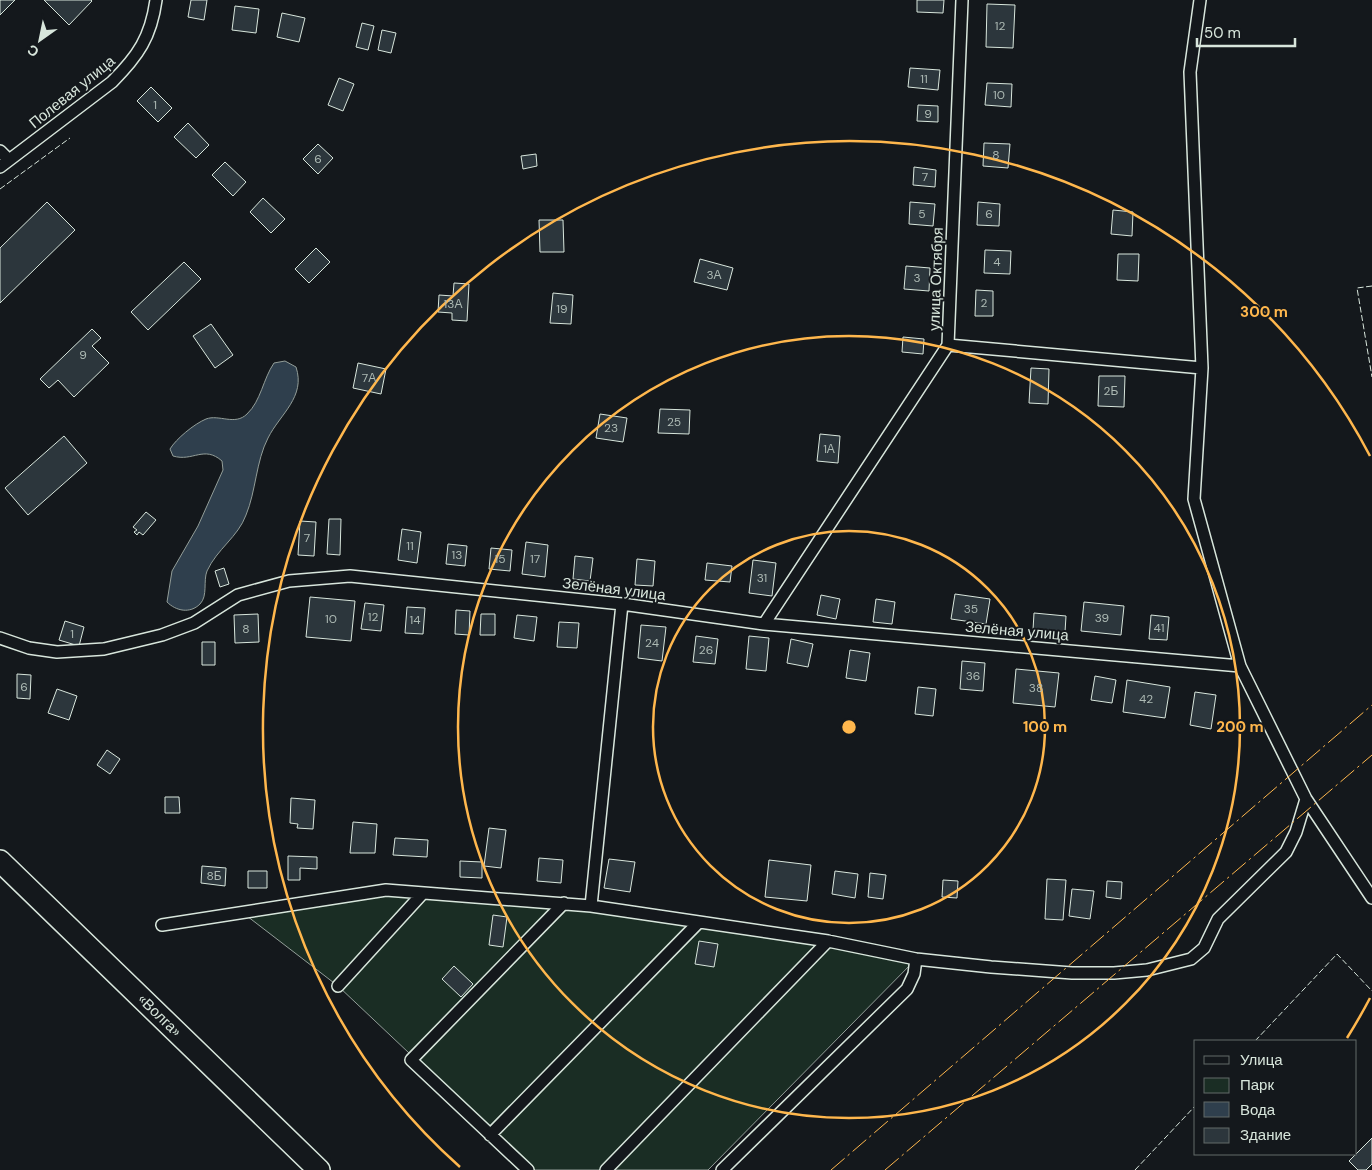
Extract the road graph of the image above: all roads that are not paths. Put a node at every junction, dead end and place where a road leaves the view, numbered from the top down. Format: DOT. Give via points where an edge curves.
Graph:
graph roads {
  1 [pos="156,0"];
  2 [pos="962,0"];
  3 [pos="1200,0"];
  4 [pos="0,151"];
  5 [pos="4,164"];
  6 [pos="948,345"];
  7 [pos="1202,368"];
  8 [pos="622,604"];
  9 [pos="764,624"];
  10 [pos="0,638"];
  11 [pos="1240,666"];
  12 [pos="1306,799"];
  13 [pos="0,861"];
  14 [pos="423,893"];
  15 [pos="1372,898"];
  16 [pos="564,903"];
  17 [pos="591,906"];
  18 [pos="699,922"];
  19 [pos="162,925"];
  20 [pos="828,941"];
  21 [pos="916,959"];
  22 [pos="338,986"];
  23 [pos="490,1135"];
  24 [pos="319,1170"];
  25 [pos="528,1170"];
  26 [pos="606,1170"];
  27 [pos="722,1170"];
  1 -- 5 [label="street, Полевая улица" via="145,41 126,68"];
  2 -- 6 [label="street, улица Октября"];
  3 -- 7 [label="street" via="1190,72"];
  4 -- 5 [label="street"];
  6 -- 7 [label="street"];
  6 -- 9 [label="street, улица Октября"];
  7 -- 11 [label="street" via="1194,499"];
  8 -- 9 [label="street, Зелёная улица"];
  8 -- 10 [label="street, Зелёная улица" via="350,576 289,581 238,595 194,623 162,635 104,648 57,652 29,648"];
  8 -- 17 [label="street"];
  9 -- 11 [label="street, Зелёная улица"];
  11 -- 12 [label="street"];
  12 -- 15 [label="street"];
  12 -- 21 [label="street" via="1286,852 1218,919 1204,948 1191,959 1147,970 1105,973"];
  13 -- 24 [label="highway, «Волга»"];
  14 -- 16 [label="street"];
  14 -- 19 [label="street" via="386,890"];
  14 -- 22 [label="street"];
  16 -- 17 [label="street"];
  16 -- 23 [label="street" via="412,1060"];
  17 -- 18 [label="street"];
  18 -- 20 [label="street"];
  18 -- 23 [label="street"];
  20 -- 21 [label="street"];
  20 -- 26 [label="street"];
  21 -- 27 [label="street" via="907,989"];
  23 -- 25 [label="street"];
}
